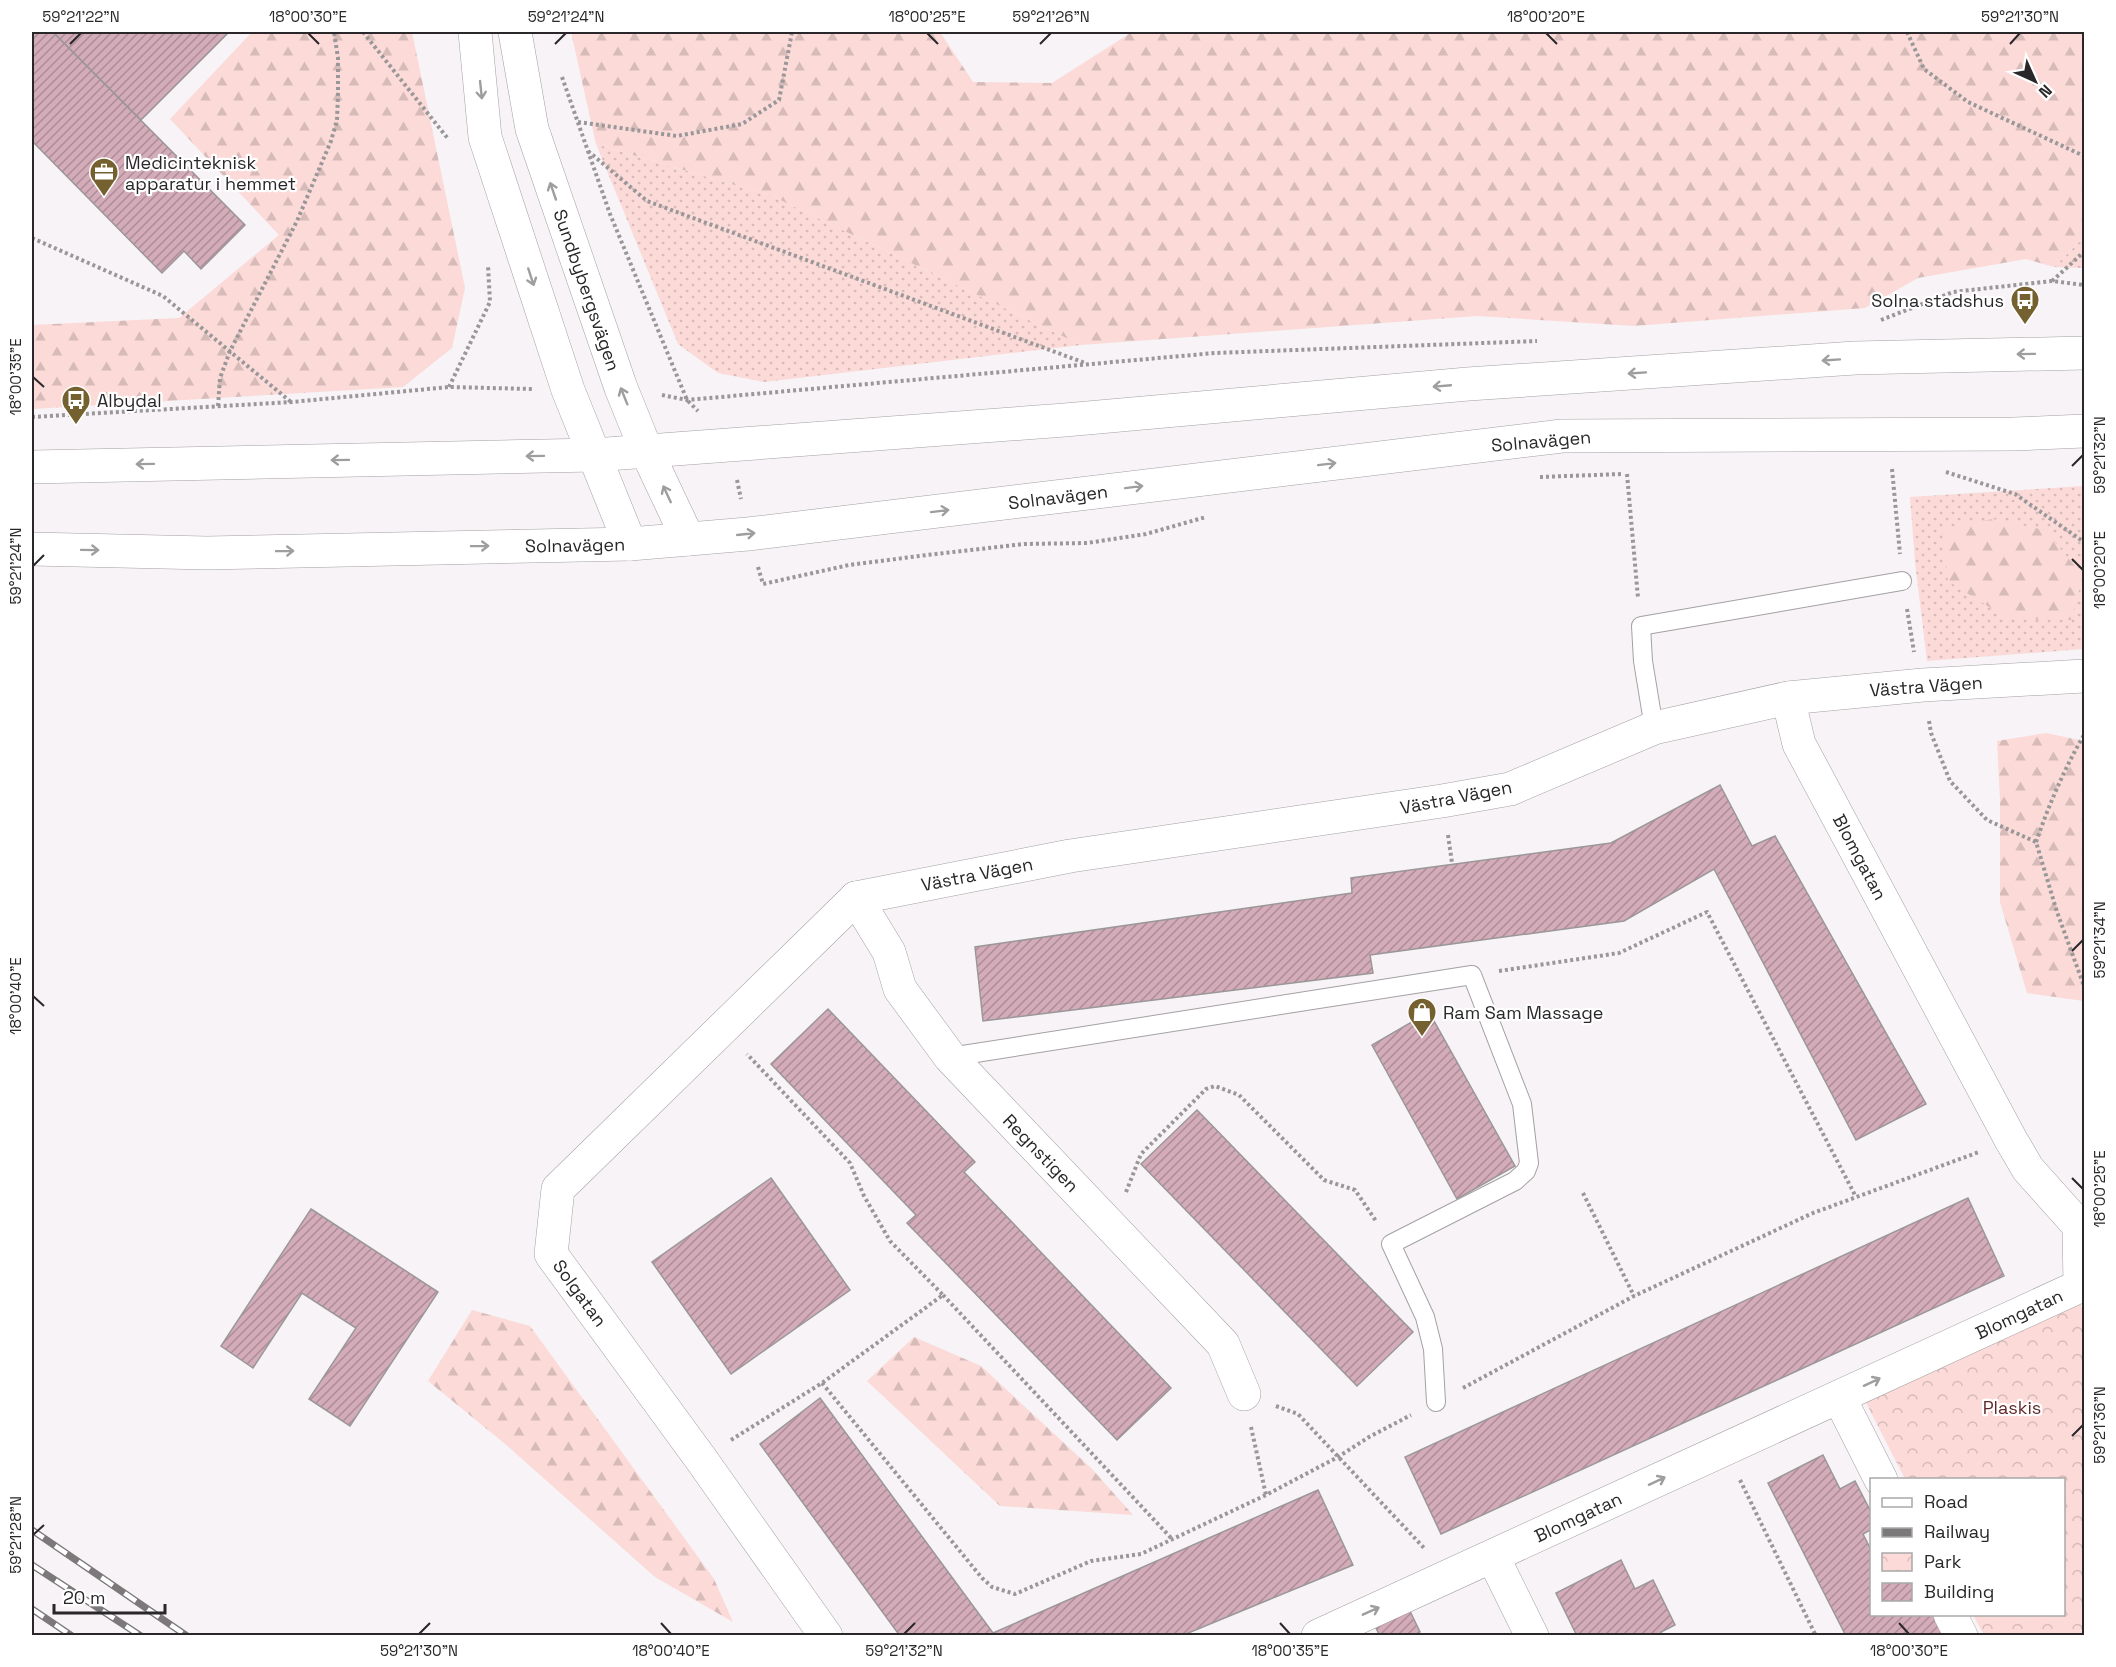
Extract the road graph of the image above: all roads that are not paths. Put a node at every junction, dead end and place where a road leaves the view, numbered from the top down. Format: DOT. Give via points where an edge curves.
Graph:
graph roads {
  1 [pos="475,32"];
  2 [pos="515,32"];
  3 [pos="2085,353"];
  4 [pos="2085,431"];
  5 [pos="2014,434"];
  6 [pos="646,450"];
  7 [pos="2085,453"];
  8 [pos="594,455"];
  9 [pos="32,467"];
  10 [pos="688,539"];
  11 [pos="630,544"];
  12 [pos="32,549"];
  13 [pos="1902,581"];
  14 [pos="2085,676"];
  15 [pos="1788,698"];
  16 [pos="1654,728"];
  17 [pos="856,898"];
  18 [pos="950,1058"];
  19 [pos="2082,1227"];
  20 [pos="1244,1394"];
  21 [pos="1839,1397"];
  22 [pos="1436,1402"];
  23 [pos="1880,1478"];
  24 [pos="1492,1557"];
  25 [pos="1951,1616"];
  26 [pos="826,1635"];
  27 [pos="1318,1635"];
  28 [pos="1532,1635"];
  29 [pos="1961,1635"];
  1 -- 8 [label="main road, one-way" via="485,137 568,390"];
  6 -- 2 [label="main road, Sundbybergsvägen, one-way" via="532,129"];
  3 -- 6 [label="main road, one-way" via="1855,358 1468,384 1065,420"];
  4 -- 5 [label="main road, Solnavägen"];
  5 -- 7 [label="main road"];
  10 -- 5 [label="main road, Solnavägen, one-way" via="1562,436"];
  6 -- 8 [label="main road"];
  10 -- 6 [label="main road, Sundbybergsvägen, one-way"];
  8 -- 9 [label="main road, one-way"];
  8 -- 11 [label="main road"];
  10 -- 11 [label="main road, Solnavägen"];
  12 -- 11 [label="main road, Solnavägen, one-way" via="207,553"];
  13 -- 16 [label="lane" via="1641,626"];
  14 -- 15 [label="main road, Västra Vägen"];
  15 -- 16 [label="main road, Västra Vägen"];
  15 -- 19 [label="main road, Blomgatan" via="1799,744 2011,1140 2028,1169"];
  16 -- 17 [label="main road, Västra Vägen" via="1510,789 1070,856"];
  17 -- 18 [label="main road, Regnstigen" via="888,952 900,988"];
  17 -- 26 [label="main road, Solgatan" via="558,1189 551,1254"];
  18 -- 20 [label="main road, Regnstigen" via="1223,1344"];
  18 -- 22 [label="lane" via="1472,975 1522,1104 1529,1163 1515,1180 1391,1244 1425,1317"];
  21 -- 19 [label="main road, Blomgatan, one-way" via="2080,1286"];
  21 -- 23 [label="main road"];
  24 -- 21 [label="main road, Blomgatan, one-way"];
  27 -- 24 [label="main road, Blomgatan, one-way"];
  24 -- 28 [label="main road"];
  25 -- 29 [label="main road"];
}
